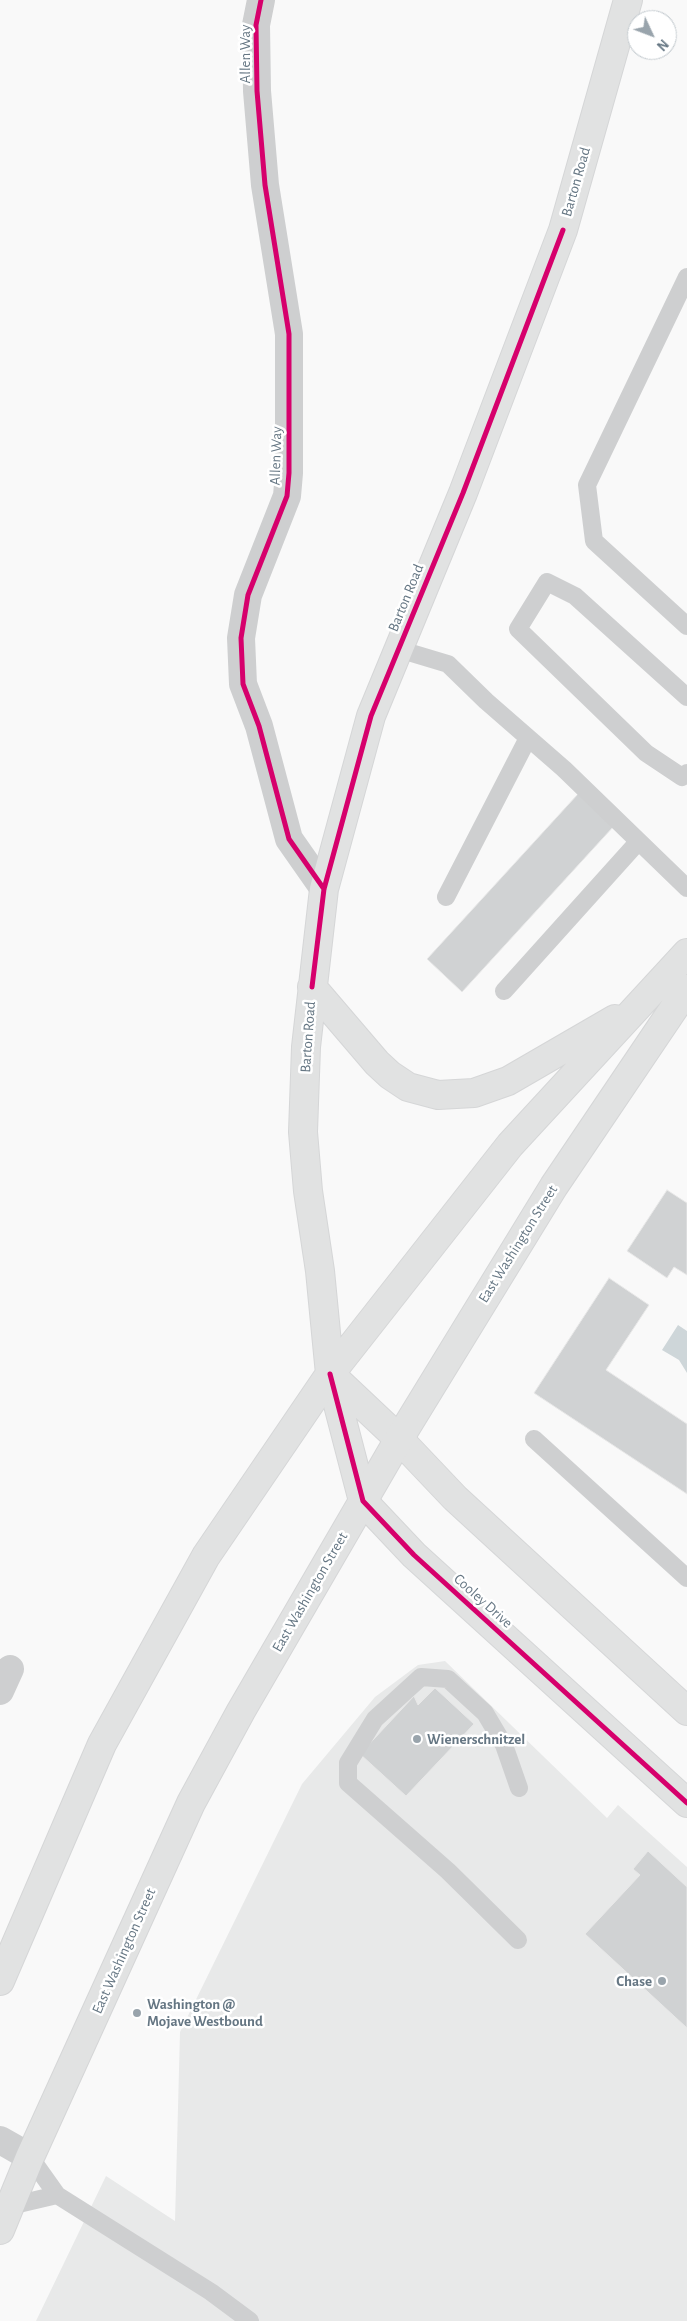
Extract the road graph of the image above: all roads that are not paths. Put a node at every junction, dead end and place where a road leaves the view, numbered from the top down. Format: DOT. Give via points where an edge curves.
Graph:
graph roads {
  1 [pos="261,0"];
  2 [pos="628,0"];
  3 [pos="687,276"];
  4 [pos="687,626"];
  5 [pos="398,649"];
  6 [pos="687,697"];
  7 [pos="528,738"];
  8 [pos="687,773"];
  9 [pos="638,842"];
  10 [pos="687,888"];
  11 [pos="324,889"];
  12 [pos="446,897"];
  13 [pos="687,953"];
  14 [pos="312,987"];
  15 [pos="687,990"];
  16 [pos="504,991"];
  17 [pos="640,1004"];
  18 [pos="330,1374"];
  19 [pos="398,1439"];
  20 [pos="534,1439"];
  21 [pos="363,1501"];
  22 [pos="687,1578"];
  23 [pos="686,1709"];
  24 [pos="519,1788"];
  25 [pos="687,1803"];
  26 [pos="518,1940"];
  27 [pos="0,1982"];
  28 [pos="0,2140"];
  29 [pos="30,2157"];
  30 [pos="57,2195"];
  31 [pos="3,2212"];
  32 [pos="250,2321"];
  1 -- 11 [label="street, Allen Way" via="256,25 257,91 265,185 289,334 290,473 287,496 248,595 241,638 243,684 259,726 288,839"];
  2 -- 5 [label="main road, Barton Road" via="562,230 463,493"];
  3 -- 4 [label="lane" via="588,485 594,541"];
  5 -- 7 [label="lane" via="448,664"];
  5 -- 11 [label="main road, Barton Road" via="371,716"];
  6 -- 8 [label="lane" via="575,596 547,582 518,630 646,753 682,777"];
  7 -- 9 [label="lane"];
  7 -- 12 [label="lane"];
  9 -- 10 [label="lane"];
  9 -- 16 [label="lane"];
  11 -- 14 [label="main road, Barton Road"];
  13 -- 17 [label="main road"];
  14 -- 17 [label="main road" via="390,1075 408,1087 438,1096 474,1093 508,1081"];
  14 -- 18 [label="main road, Barton Road" via="303,1132"];
  15 -- 19 [label="main road, East Washington Street" via="554,1186"];
  17 -- 18 [label="main road" via="510,1145"];
  18 -- 19 [label="main road"];
  18 -- 21 [label="main road, Cooley Drive"];
  18 -- 27 [label="main road" via="206,1556 102,1744"];
  19 -- 21 [label="main road, East Washington Street"];
  19 -- 23 [label="main road" via="455,1498"];
  20 -- 22 [label="lane"];
  21 -- 25 [label="main road, Cooley Drive" via="414,1555"];
  21 -- 29 [label="main road, East Washington Street" via="191,1803"];
  24 -- 26 [label="lane" via="504,1745 485,1713 448,1679 421,1677 375,1719 348,1763 348,1783 448,1871"];
  28 -- 29 [label="street"];
  29 -- 30 [label="lane"];
  29 -- 31 [label="main road, East Washington Street"];
  30 -- 31 [label="lane"];
  30 -- 32 [label="lane" via="211,2292"];
}
